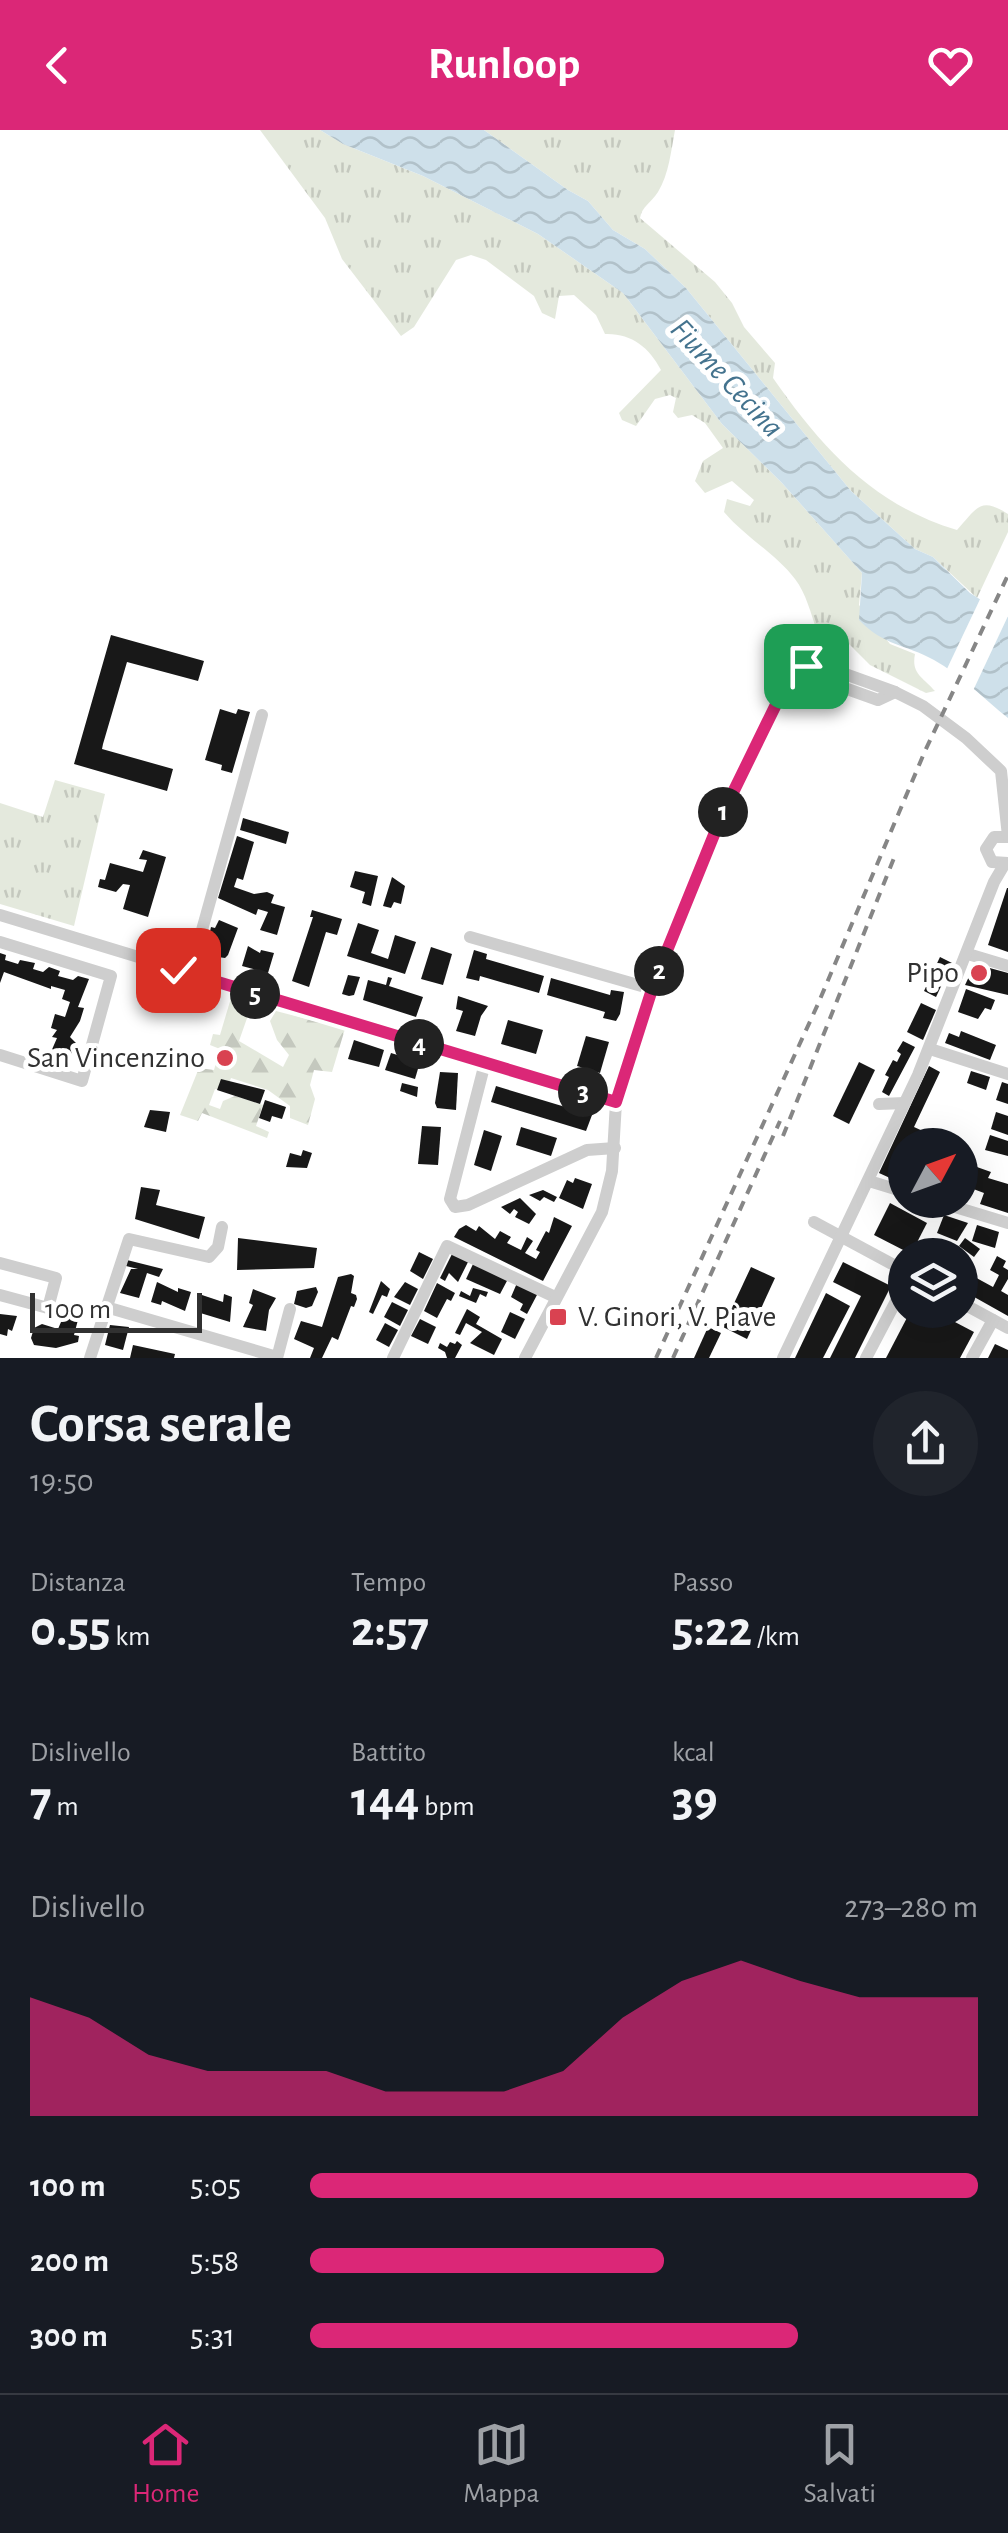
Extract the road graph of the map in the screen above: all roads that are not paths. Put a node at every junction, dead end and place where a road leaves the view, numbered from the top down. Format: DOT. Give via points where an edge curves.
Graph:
graph roads {
  1 [pos="262,715"];
  2 [pos="1004,798"];
  3 [pos="1008,836"];
  4 [pos="990,840"];
  5 [pos="1004,863"];
  6 [pos="0,915"];
  7 [pos="470,937"];
  8 [pos="0,942"];
  9 [pos="968,954"];
  10 [pos="1008,966"];
  11 [pos="190,974"];
  12 [pos="652,989"];
  13 [pos="930,1048"];
  14 [pos="0,1055"];
  15 [pos="486,1063"];
  16 [pos="1008,1074"];
  17 [pos="616,1102"];
  18 [pos="905,1103"];
  19 [pos="879,1104"];
  20 [pos="615,1148"];
  21 [pos="870,1181"];
  22 [pos="888,1187"];
  23 [pos="978,1214"];
  24 [pos="814,1222"];
  25 [pos="1008,1223"];
  26 [pos="222,1226"];
  27 [pos="842,1237"];
  28 [pos="0,1263"];
  29 [pos="888,1263"];
  30 [pos="0,1295"];
  31 [pos="556,1297"];
  32 [pos="106,1307"];
  33 [pos="290,1310"];
  34 [pos="978,1312"];
  35 [pos="888,1316"];
  36 [pos="992,1320"];
  37 [pos="1008,1328"];
  38 [pos="277,1357"];
  39 [pos="90,1358"];
  40 [pos="393,1358"];
  41 [pos="525,1358"];
  42 [pos="782,1358"];
  43 [pos="866,1358"];
  44 [pos="972,1358"];
  1 -- 11 [label="street"];
  2 -- 3 [label="street"];
  2 -- 4 [label="street"];
  2 -- 12 [label="street" via="1001,771 923,706 820,665 800,668 722,815"];
  3 -- 4 [label="street"];
  4 -- 5 [label="street" via="986,849"];
  5 -- 9 [label="street"];
  6 -- 11 [label="street"];
  7 -- 12 [label="street"];
  8 -- 14 [label="street" via="110,976 82,1081"];
  9 -- 10 [label="street"];
  9 -- 13 [label="street"];
  11 -- 15 [label="street"];
  12 -- 17 [label="street"];
  13 -- 16 [label="street"];
  13 -- 18 [label="street"];
  15 -- 17 [label="street"];
  15 -- 20 [label="street" via="450,1199 455,1207 587,1150"];
  17 -- 20 [label="street"];
  18 -- 19 [label="street"];
  18 -- 21 [label="street"];
  20 -- 31 [label="street" via="602,1212"];
  21 -- 22 [label="street"];
  21 -- 27 [label="street"];
  23 -- 25 [label="street"];
  24 -- 27 [label="street"];
  26 -- 32 [label="street" via="209,1257 129,1239"];
  27 -- 29 [label="street"];
  27 -- 42 [label="street"];
  28 -- 30 [label="street" via="56,1278 48,1308"];
  31 -- 40 [label="street" via="447,1246"];
  31 -- 41 [label="street"];
  32 -- 38 [label="street"];
  32 -- 39 [label="street"];
  33 -- 38 [label="street"];
  34 -- 36 [label="street"];
  35 -- 43 [label="street"];
  36 -- 37 [label="street"];
  36 -- 44 [label="street"];
}
